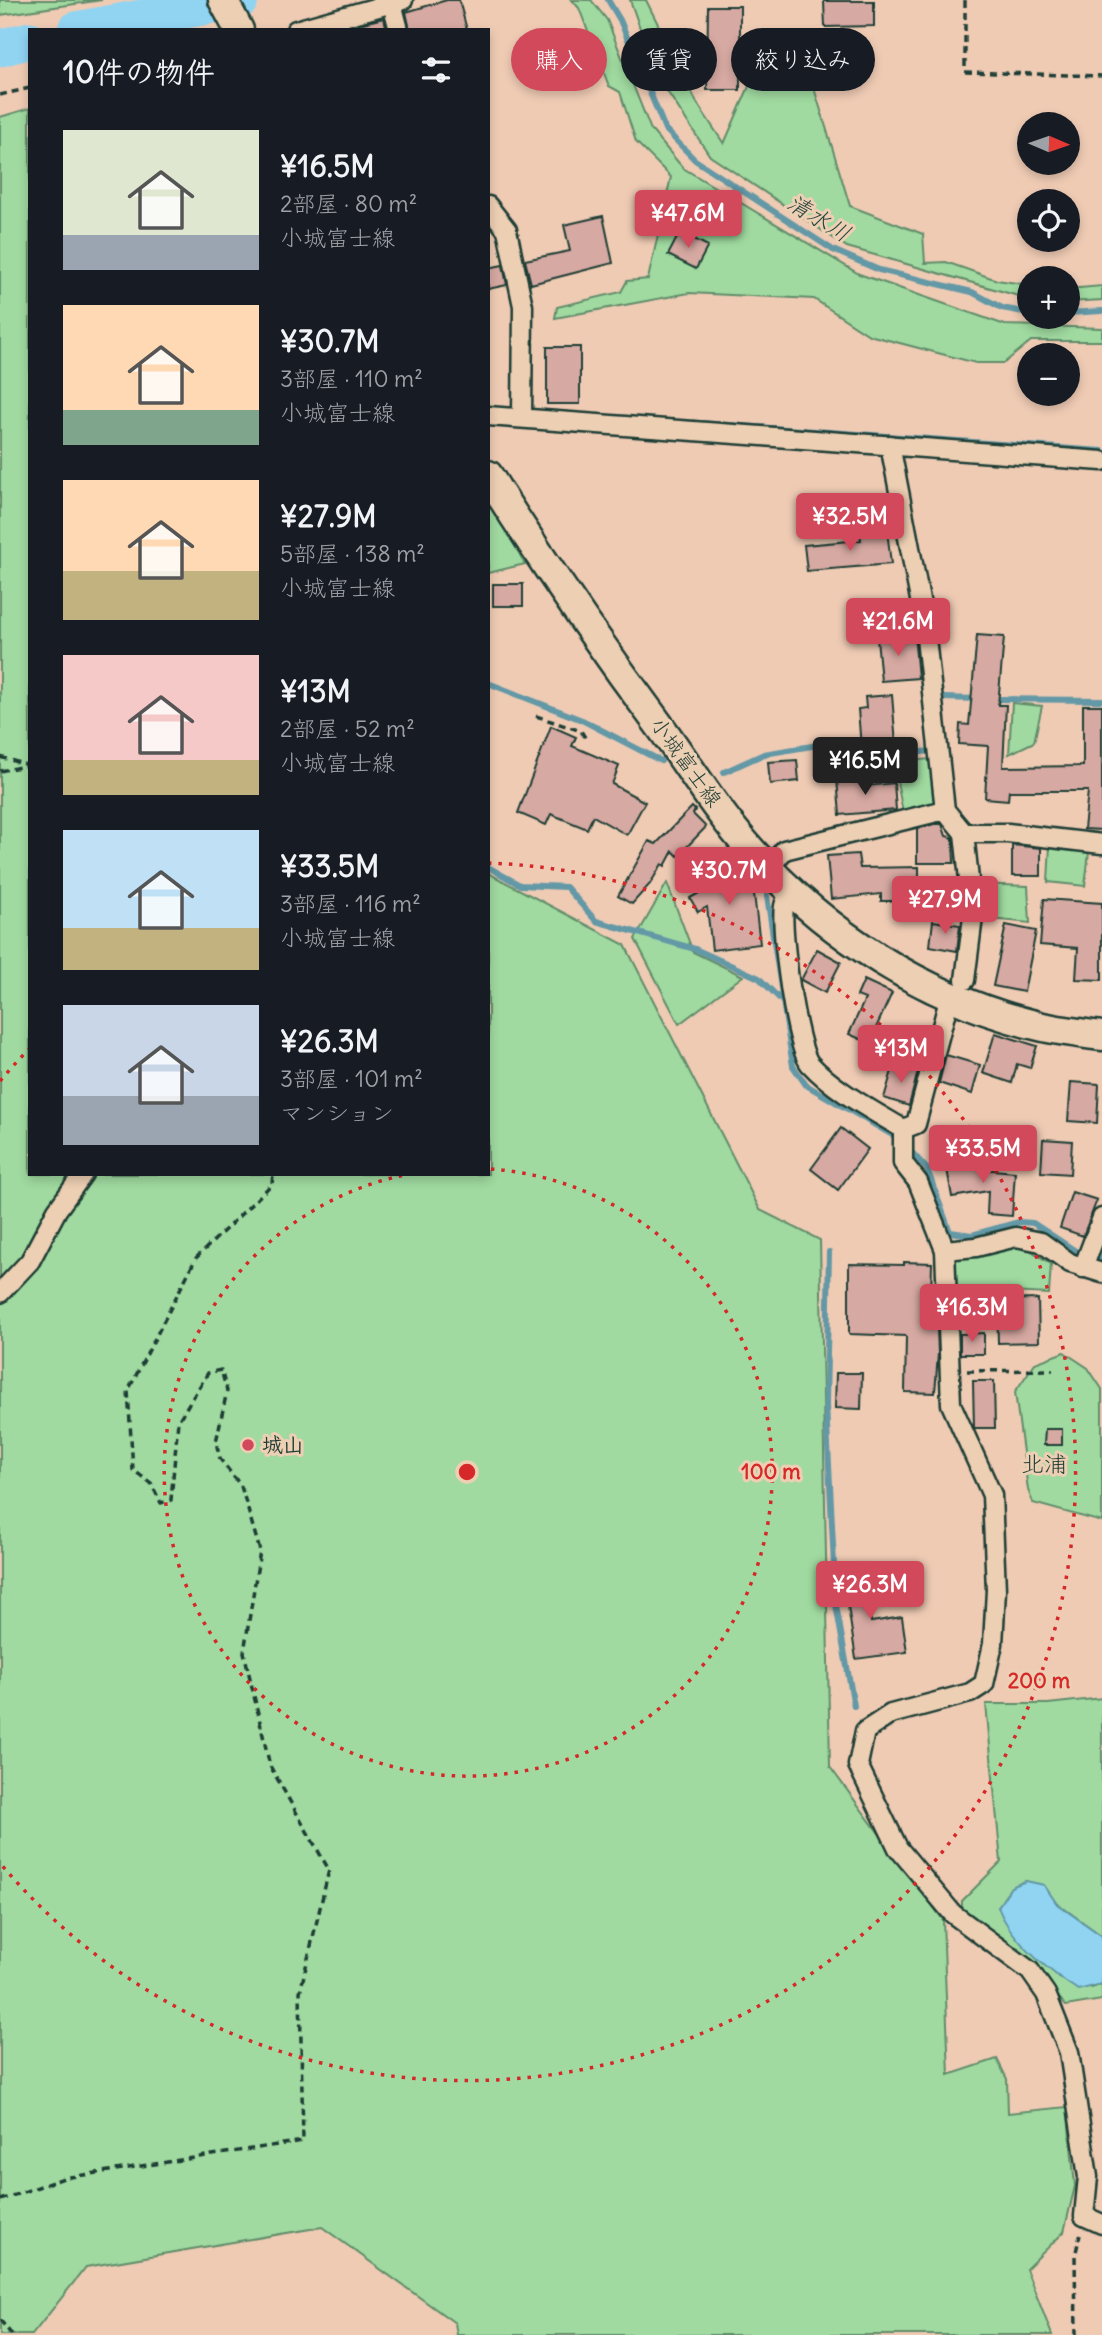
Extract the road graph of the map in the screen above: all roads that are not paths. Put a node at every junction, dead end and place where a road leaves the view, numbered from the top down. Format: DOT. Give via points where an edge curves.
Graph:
graph roads {
  1 [pos="223,0"];
  2 [pos="398,1"];
  3 [pos="238,28"];
  4 [pos="303,28"];
  5 [pos="399,28"];
  6 [pos="490,209"];
  7 [pos="490,416"];
  8 [pos="523,418"];
  9 [pos="890,445"];
  10 [pos="1102,461"];
  11 [pos="490,478"];
  12 [pos="945,810"];
  13 [pos="964,833"];
  14 [pos="1102,844"];
  15 [pos="769,869"];
  16 [pos="790,891"];
  17 [pos="957,988"];
  18 [pos="1102,1036"];
  19 [pos="903,1129"];
  20 [pos="82,1176"];
  21 [pos="1102,1218"];
  22 [pos="945,1250"];
  23 [pos="1083,1268"];
  24 [pos="1102,1273"];
  25 [pos="0,1293"];
  26 [pos="1102,2224"];
  1 -- 3 [label="main road"];
  2 -- 4 [label="street"];
  2 -- 5 [label="street"];
  6 -- 8 [label="street" via="507,230 523,306"];
  7 -- 8 [label="street"];
  8 -- 9 [label="street"];
  9 -- 10 [label="street"];
  9 -- 12 [label="street" via="924,620"];
  11 -- 15 [label="main road, 小城富士線" via="615,667"];
  12 -- 13 [label="street"];
  12 -- 15 [label="street" via="784,850"];
  13 -- 14 [label="street" via="1009,833"];
  13 -- 17 [label="street" via="974,917"];
  15 -- 16 [label="main road, 小城富士線"];
  16 -- 17 [label="main road, 小城富士線" via="838,933 892,968"];
  16 -- 19 [label="street" via="784,906 784,935 800,1042 809,1063 847,1094"];
  17 -- 18 [label="main road, 小城富士線" via="1039,1026"];
  17 -- 19 [label="street" via="916,1124"];
  19 -- 22 [label="street" via="903,1163 918,1182"];
  20 -- 25 [label="street" via="30,1261"];
  21 -- 23 [label="street"];
  22 -- 23 [label="street" via="1016,1237 1041,1242"];
  22 -- 26 [label="street" via="947,1371 954,1413 992,1495 993,1644 984,1684 970,1693 891,1714 865,1731 858,1765 898,1848 953,1913 1030,1971 1046,1994 1069,2052 1088,2177 1084,2216"];
  23 -- 24 [label="street"];
}
